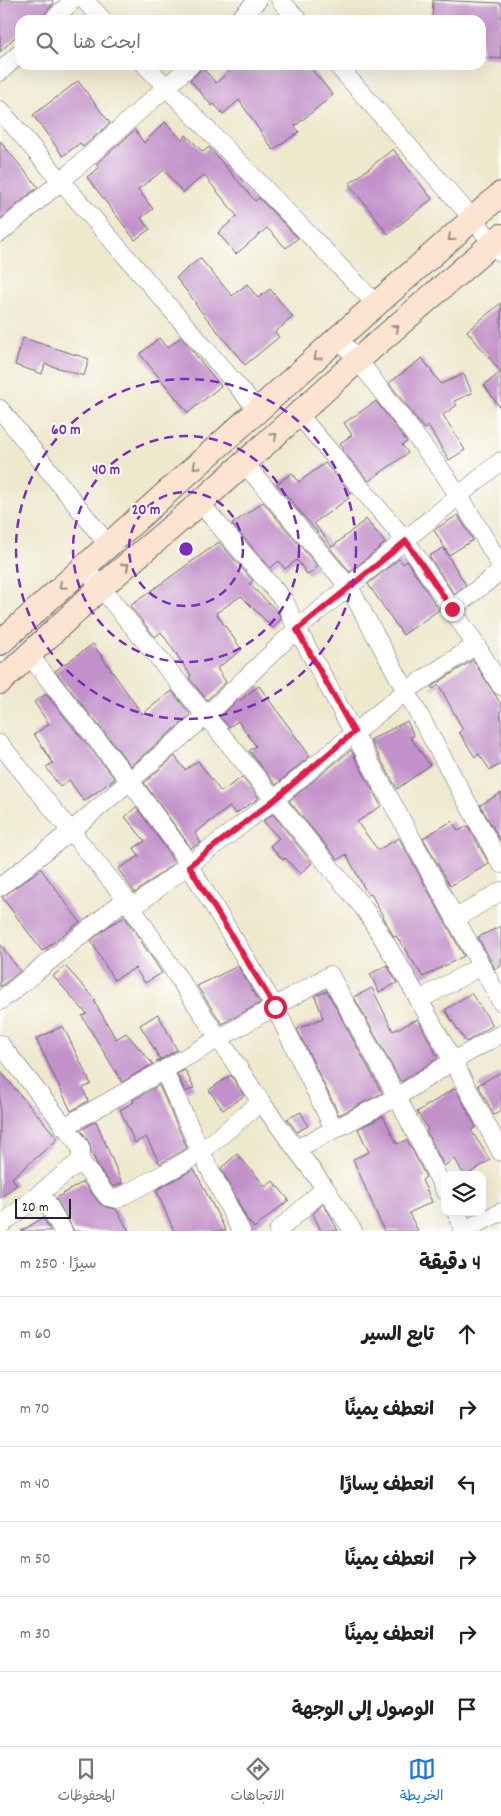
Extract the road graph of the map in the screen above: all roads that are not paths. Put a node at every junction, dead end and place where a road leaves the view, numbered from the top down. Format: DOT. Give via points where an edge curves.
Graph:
graph roads {
  1 [pos="74,0"];
  2 [pos="84,0"];
  3 [pos="258,0"];
  4 [pos="280,0"];
  5 [pos="58,15"];
  6 [pos="98,15"];
  7 [pos="243,15"];
  8 [pos="294,15"];
  9 [pos="15,57"];
  10 [pos="150,70"];
  11 [pos="186,70"];
  12 [pos="342,70"];
  13 [pos="0,72"];
  14 [pos="167,88"];
  15 [pos="0,110"];
  16 [pos="61,181"];
  17 [pos="501,194"];
  18 [pos="473,218"];
  19 [pos="0,233"];
  20 [pos="498,244"];
  21 [pos="376,304"];
  22 [pos="338,338"];
  23 [pos="358,360"];
  24 [pos="0,408"];
  25 [pos="258,410"];
  26 [pos="298,414"];
  27 [pos="501,461"];
  28 [pos="244,463"];
  29 [pos="459,496"];
  30 [pos="200,502"];
  31 [pos="406,541"];
  32 [pos="109,546"];
  33 [pos="501,566"];
  34 [pos="84,567"];
  35 [pos="501,571"];
  36 [pos="101,587"];
  37 [pos="349,587"];
  38 [pos="452,609"];
  39 [pos="297,630"];
  40 [pos="0,643"];
  41 [pos="476,645"];
  42 [pos="29,655"];
  43 [pos="0,682"];
  44 [pos="501,686"];
  45 [pos="406,691"];
  46 [pos="206,716"];
  47 [pos="354,732"];
  48 [pos="0,744"];
  49 [pos="130,781"];
  50 [pos="274,800"];
  51 [pos="71,831"];
  52 [pos="501,864"];
  53 [pos="189,866"];
  54 [pos="0,887"];
  55 [pos="501,891"];
  56 [pos="129,903"];
  57 [pos="455,919"];
  58 [pos="481,966"];
  59 [pos="419,1000"];
  60 [pos="0,1001"];
  61 [pos="501,1002"];
  62 [pos="275,1007"];
  63 [pos="501,1034"];
  64 [pos="220,1039"];
  65 [pos="0,1044"];
  66 [pos="454,1061"];
  67 [pos="164,1071"];
  68 [pos="397,1097"];
  69 [pos="262,1102"];
  70 [pos="64,1127"];
  71 [pos="334,1129"];
  72 [pos="296,1149"];
  73 [pos="201,1152"];
  74 [pos="501,1152"];
  75 [pos="80,1161"];
  76 [pos="441,1182"];
  77 [pos="325,1188"];
  78 [pos="41,1192"];
  79 [pos="501,1212"];
  80 [pos="458,1216"];
  81 [pos="0,1226"];
  82 [pos="463,1230"];
  83 [pos="63,1231"];
  84 [pos="241,1231"];
  85 [pos="278,1231"];
  86 [pos="353,1231"];
  1 -- 5 [label="street"];
  2 -- 6 [label="street"];
  3 -- 7 [label="street"];
  4 -- 8 [label="street"];
  9 -- 13 [label="street"];
  10 -- 14 [label="street"];
  11 -- 14 [label="street"];
  12 -- 18 [label="street"];
  14 -- 16 [label="street"];
  14 -- 21 [label="street"];
  15 -- 16 [label="street"];
  16 -- 19 [label="street"];
  16 -- 25 [label="street"];
  17 -- 18 [label="main road"];
  18 -- 20 [label="street"];
  18 -- 21 [label="main road, one-way"];
  23 -- 20 [label="main road, one-way"];
  21 -- 22 [label="main road"];
  22 -- 23 [label="street"];
  22 -- 25 [label="main road, one-way"];
  23 -- 26 [label="main road"];
  23 -- 29 [label="street"];
  24 -- 32 [label="street"];
  25 -- 32 [label="main road, one-way"];
  28 -- 26 [label="main road, one-way"];
  26 -- 31 [label="street"];
  27 -- 29 [label="street"];
  28 -- 30 [label="main road"];
  28 -- 37 [label="street"];
  29 -- 31 [label="street"];
  29 -- 33 [label="street"];
  36 -- 30 [label="main road, one-way"];
  30 -- 39 [label="street" via="284,602"];
  31 -- 37 [label="street"];
  31 -- 38 [label="street"];
  32 -- 34 [label="main road"];
  34 -- 36 [label="street"];
  34 -- 40 [label="main road, one-way"];
  35 -- 38 [label="street"];
  36 -- 42 [label="main road"];
  36 -- 46 [label="street"];
  37 -- 39 [label="street"];
  37 -- 45 [label="street"];
  38 -- 41 [label="street"];
  39 -- 46 [label="street"];
  39 -- 47 [label="street"];
  41 -- 44 [label="street"];
  41 -- 45 [label="street"];
  42 -- 43 [label="main road"];
  42 -- 49 [label="street"];
  45 -- 47 [label="street"];
  45 -- 52 [label="street"];
  46 -- 49 [label="street"];
  46 -- 50 [label="street"];
  47 -- 50 [label="street"];
  47 -- 57 [label="street"];
  48 -- 51 [label="street"];
  49 -- 51 [label="street"];
  49 -- 53 [label="street"];
  50 -- 53 [label="street"];
  50 -- 59 [label="street" via="365,910"];
  51 -- 54 [label="street"];
  51 -- 56 [label="street"];
  53 -- 56 [label="street"];
  53 -- 62 [label="street"];
  55 -- 57 [label="street"];
  56 -- 60 [label="street"];
  56 -- 64 [label="street"];
  57 -- 58 [label="street"];
  58 -- 59 [label="street"];
  58 -- 61 [label="street"];
  59 -- 66 [label="street"];
  62 -- 64 [label="street"];
  62 -- 68 [label="street" via="330,975"];
  62 -- 71 [label="street"];
  63 -- 66 [label="street"];
  64 -- 67 [label="street"];
  64 -- 69 [label="street"];
  65 -- 70 [label="street"];
  66 -- 68 [label="street"];
  66 -- 74 [label="street"];
  67 -- 70 [label="street"];
  67 -- 73 [label="street"];
  68 -- 71 [label="street"];
  68 -- 76 [label="street"];
  69 -- 72 [label="street"];
  69 -- 73 [label="street"];
  70 -- 75 [label="street" via="81,1149"];
  71 -- 72 [label="street"];
  72 -- 77 [label="street"];
  73 -- 75 [label="street" via="117,1199 108,1198"];
  73 -- 84 [label="street"];
  75 -- 78 [label="street"];
  77 -- 85 [label="street"];
  77 -- 86 [label="street"];
  78 -- 81 [label="street"];
  78 -- 83 [label="street"];
  79 -- 82 [label="street"];
  80 -- 82 [label="street"];
}
